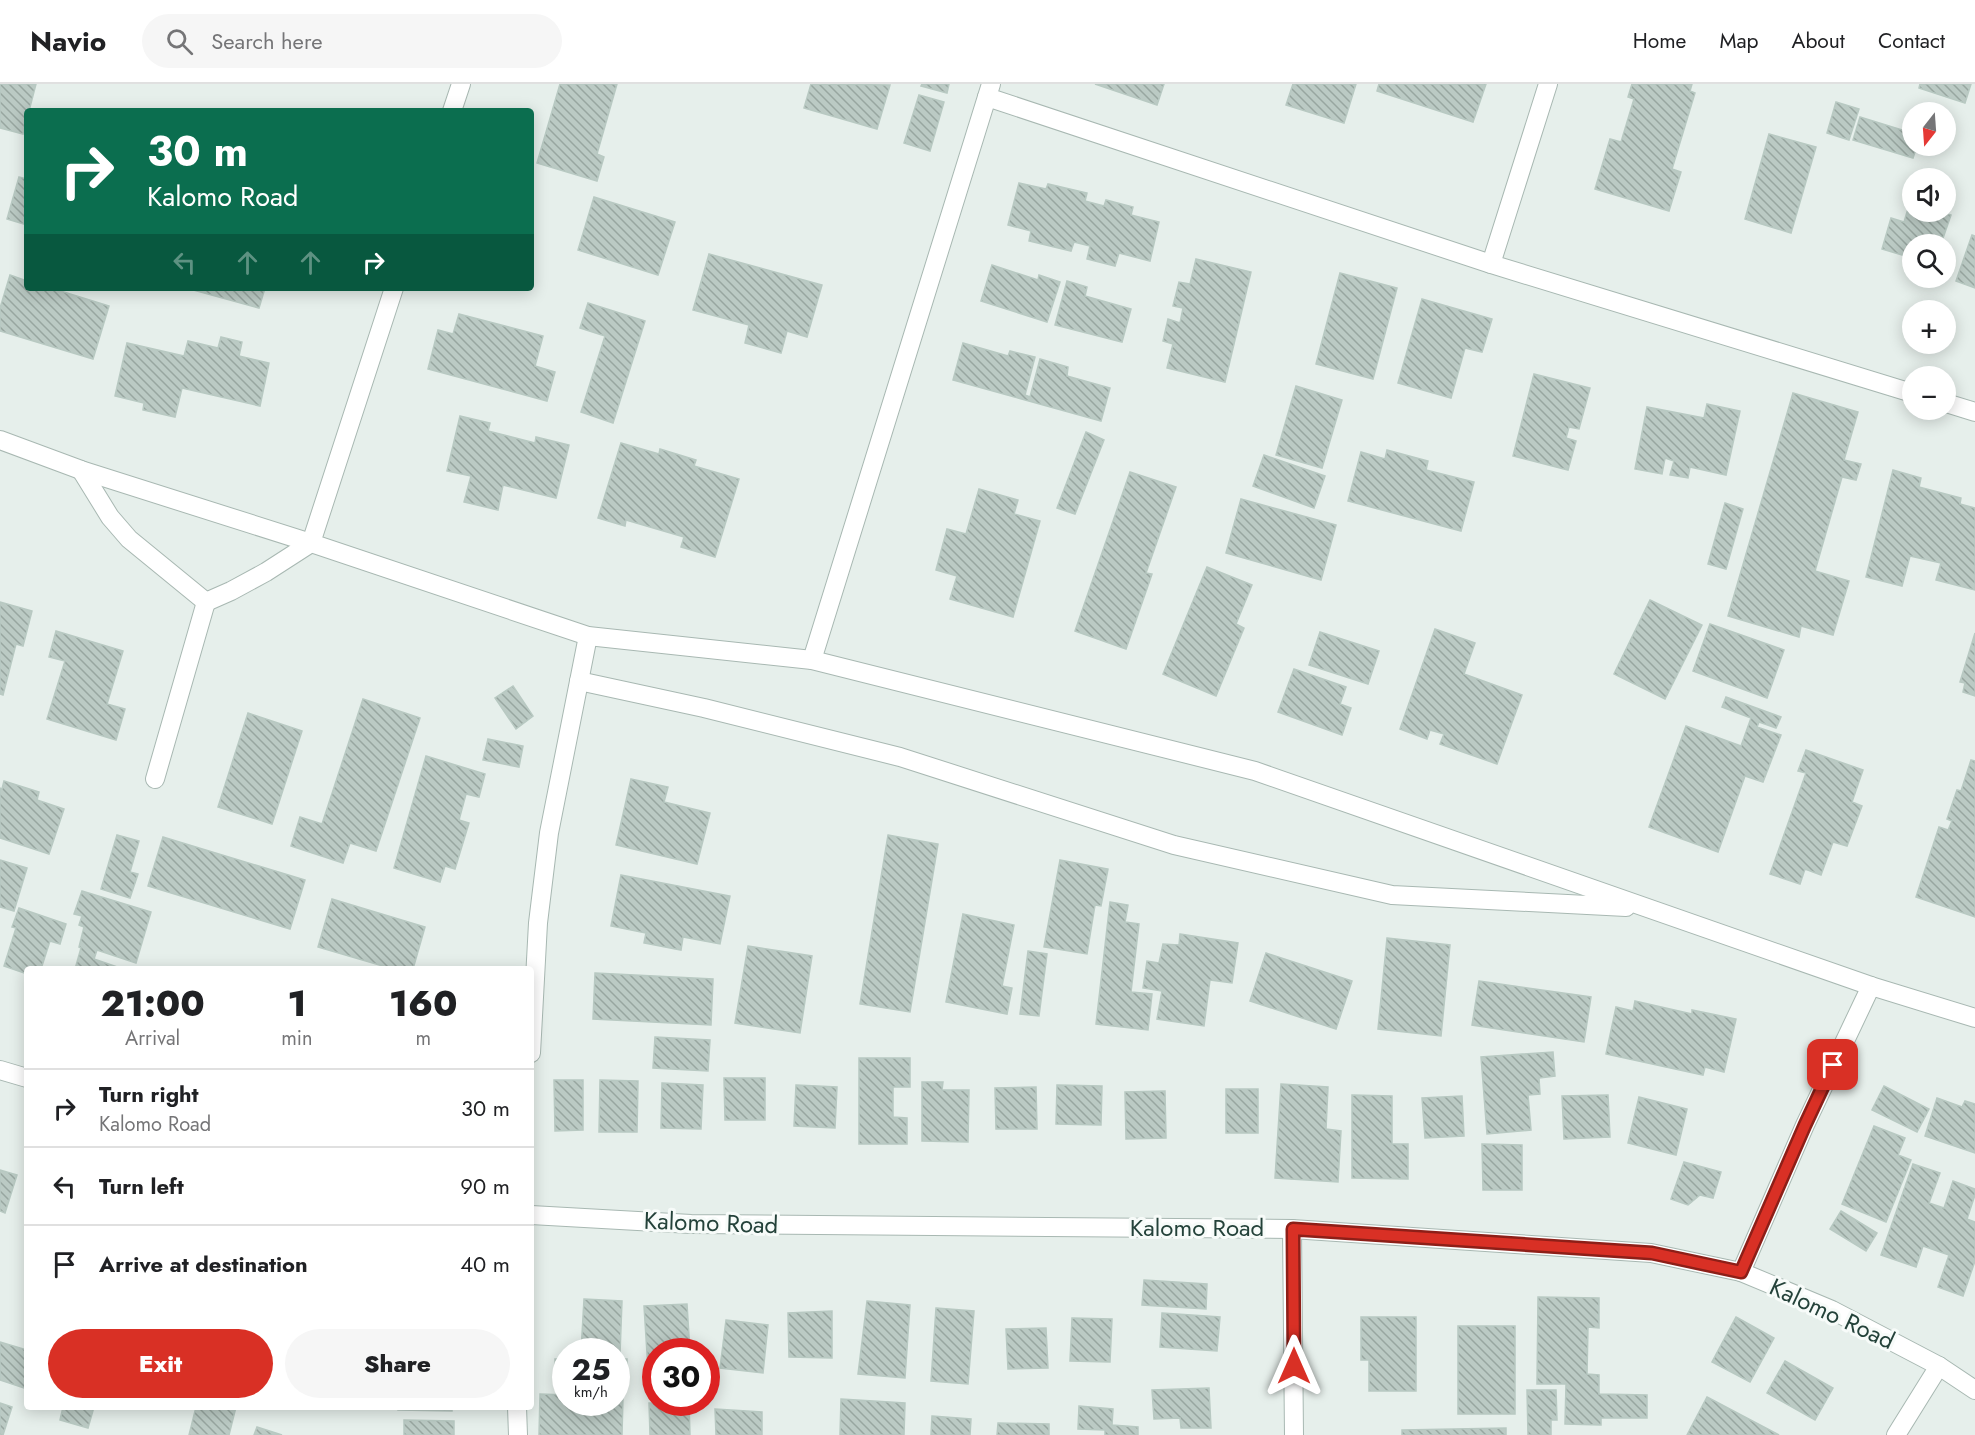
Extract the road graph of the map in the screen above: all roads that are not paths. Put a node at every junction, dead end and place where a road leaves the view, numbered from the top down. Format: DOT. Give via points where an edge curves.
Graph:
graph roads {
  1 [pos="461,84"];
  2 [pos="1548,84"];
  3 [pos="989,91"];
  4 [pos="453,108"];
  5 [pos="1491,264"];
  6 [pos="393,291"];
  7 [pos="1902,390"];
  8 [pos="1956,407"];
  9 [pos="1975,412"];
  10 [pos="0,440"];
  11 [pos="81,470"];
  12 [pos="311,543"];
  13 [pos="206,602"];
  14 [pos="588,636"];
  15 [pos="812,660"];
  16 [pos="579,681"];
  17 [pos="155,779"];
  18 [pos="1646,908"];
  19 [pos="1871,986"];
  20 [pos="534,997"];
  21 [pos="1975,1018"];
  22 [pos="0,1070"];
  23 [pos="24,1077"];
  24 [pos="534,1215"];
  25 [pos="1293,1229"];
  26 [pos="1741,1272"];
  27 [pos="1939,1366"];
  28 [pos="1975,1390"];
  29 [pos="517,1410"];
  30 [pos="518,1435"];
  31 [pos="1294,1435"];
  32 [pos="1896,1435"];
  1 -- 4 [label="street"];
  2 -- 5 [label="street"];
  3 -- 5 [label="street"];
  3 -- 15 [label="street"];
  5 -- 7 [label="street"];
  6 -- 12 [label="street"];
  8 -- 9 [label="street"];
  10 -- 11 [label="street"];
  11 -- 12 [label="street"];
  11 -- 13 [label="street" via="110,517 129,539"];
  12 -- 13 [label="street" via="266,572"];
  12 -- 14 [label="street"];
  13 -- 17 [label="street"];
  14 -- 15 [label="street"];
  14 -- 16 [label="street"];
  15 -- 18 [label="street" via="1255,771"];
  16 -- 18 [label="street" via="900,757 1174,845 1392,895"];
  16 -- 20 [label="street" via="549,832"];
  18 -- 19 [label="street"];
  19 -- 21 [label="street"];
  19 -- 26 [label="street"];
  22 -- 23 [label="street"];
  24 -- 25 [label="street, Kalomo Road" via="691,1224"];
  25 -- 26 [label="street, Kalomo Road" via="1652,1253"];
  25 -- 31 [label="street"];
  26 -- 27 [label="street, Kalomo Road" via="1832,1310"];
  27 -- 28 [label="street, Kalomo Road"];
  27 -- 32 [label="street"];
  29 -- 30 [label="street"];
}
